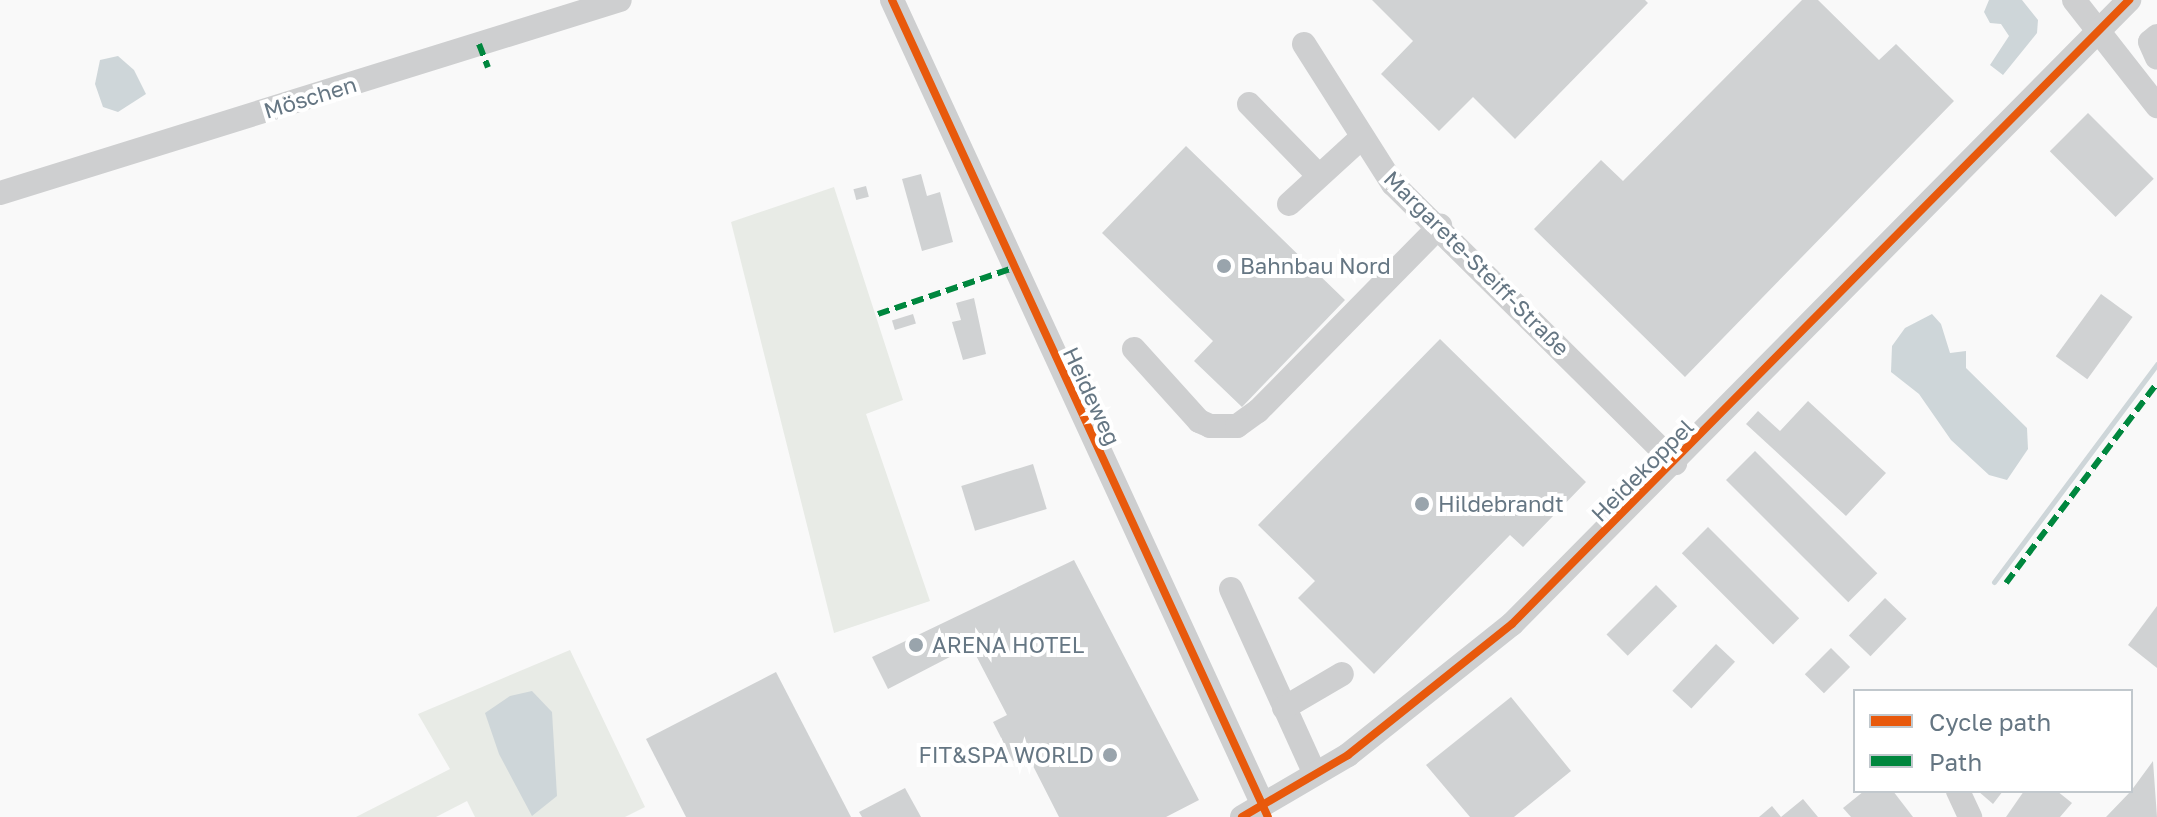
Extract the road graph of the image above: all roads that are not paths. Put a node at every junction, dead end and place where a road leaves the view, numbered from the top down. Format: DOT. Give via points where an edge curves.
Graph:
graph roads {
  1 [pos="620,0"];
  2 [pos="892,0"];
  3 [pos="2074,0"];
  4 [pos="2129,0"];
  5 [pos="2098,31"];
  6 [pos="2157,36"];
  7 [pos="1304,44"];
  8 [pos="2157,58"];
  9 [pos="2153,93"];
  10 [pos="1249,104"];
  11 [pos="1361,138"];
  12 [pos="1319,176"];
  13 [pos="0,193"];
  14 [pos="1289,204"];
  15 [pos="1440,226"];
  16 [pos="1134,349"];
  17 [pos="1675,463"];
  18 [pos="1231,589"];
  19 [pos="1342,674"];
  20 [pos="1284,708"];
  21 [pos="1315,774"];
  22 [pos="1959,793"];
  23 [pos="1252,811"];
  24 [pos="1970,817"];
  1 -- 13 [label="street, Möschen"];
  2 -- 23 [label="street, Heideweg"];
  3 -- 5 [label="street"];
  4 -- 5 [label="street, Heidekoppel"];
  5 -- 9 [label="street"];
  5 -- 17 [label="street, Heidekoppel"];
  6 -- 8 [label="street" via="2150,42"];
  7 -- 11 [label="street, Margarete-Steiff-Straße"];
  10 -- 12 [label="street"];
  11 -- 12 [label="street"];
  11 -- 15 [label="street, Margarete-Steiff-Straße" via="1393,184"];
  12 -- 14 [label="street"];
  15 -- 16 [label="street" via="1258,411 1237,426 1199,421"];
  15 -- 17 [label="street, Margarete-Steiff-Straße"];
  17 -- 21 [label="street, Heidekoppel" via="1512,624 1415,706"];
  18 -- 20 [label="street"];
  19 -- 20 [label="street"];
  20 -- 21 [label="street"];
  21 -- 23 [label="street, Heidekoppel"];
  22 -- 24 [label="street"];
}
